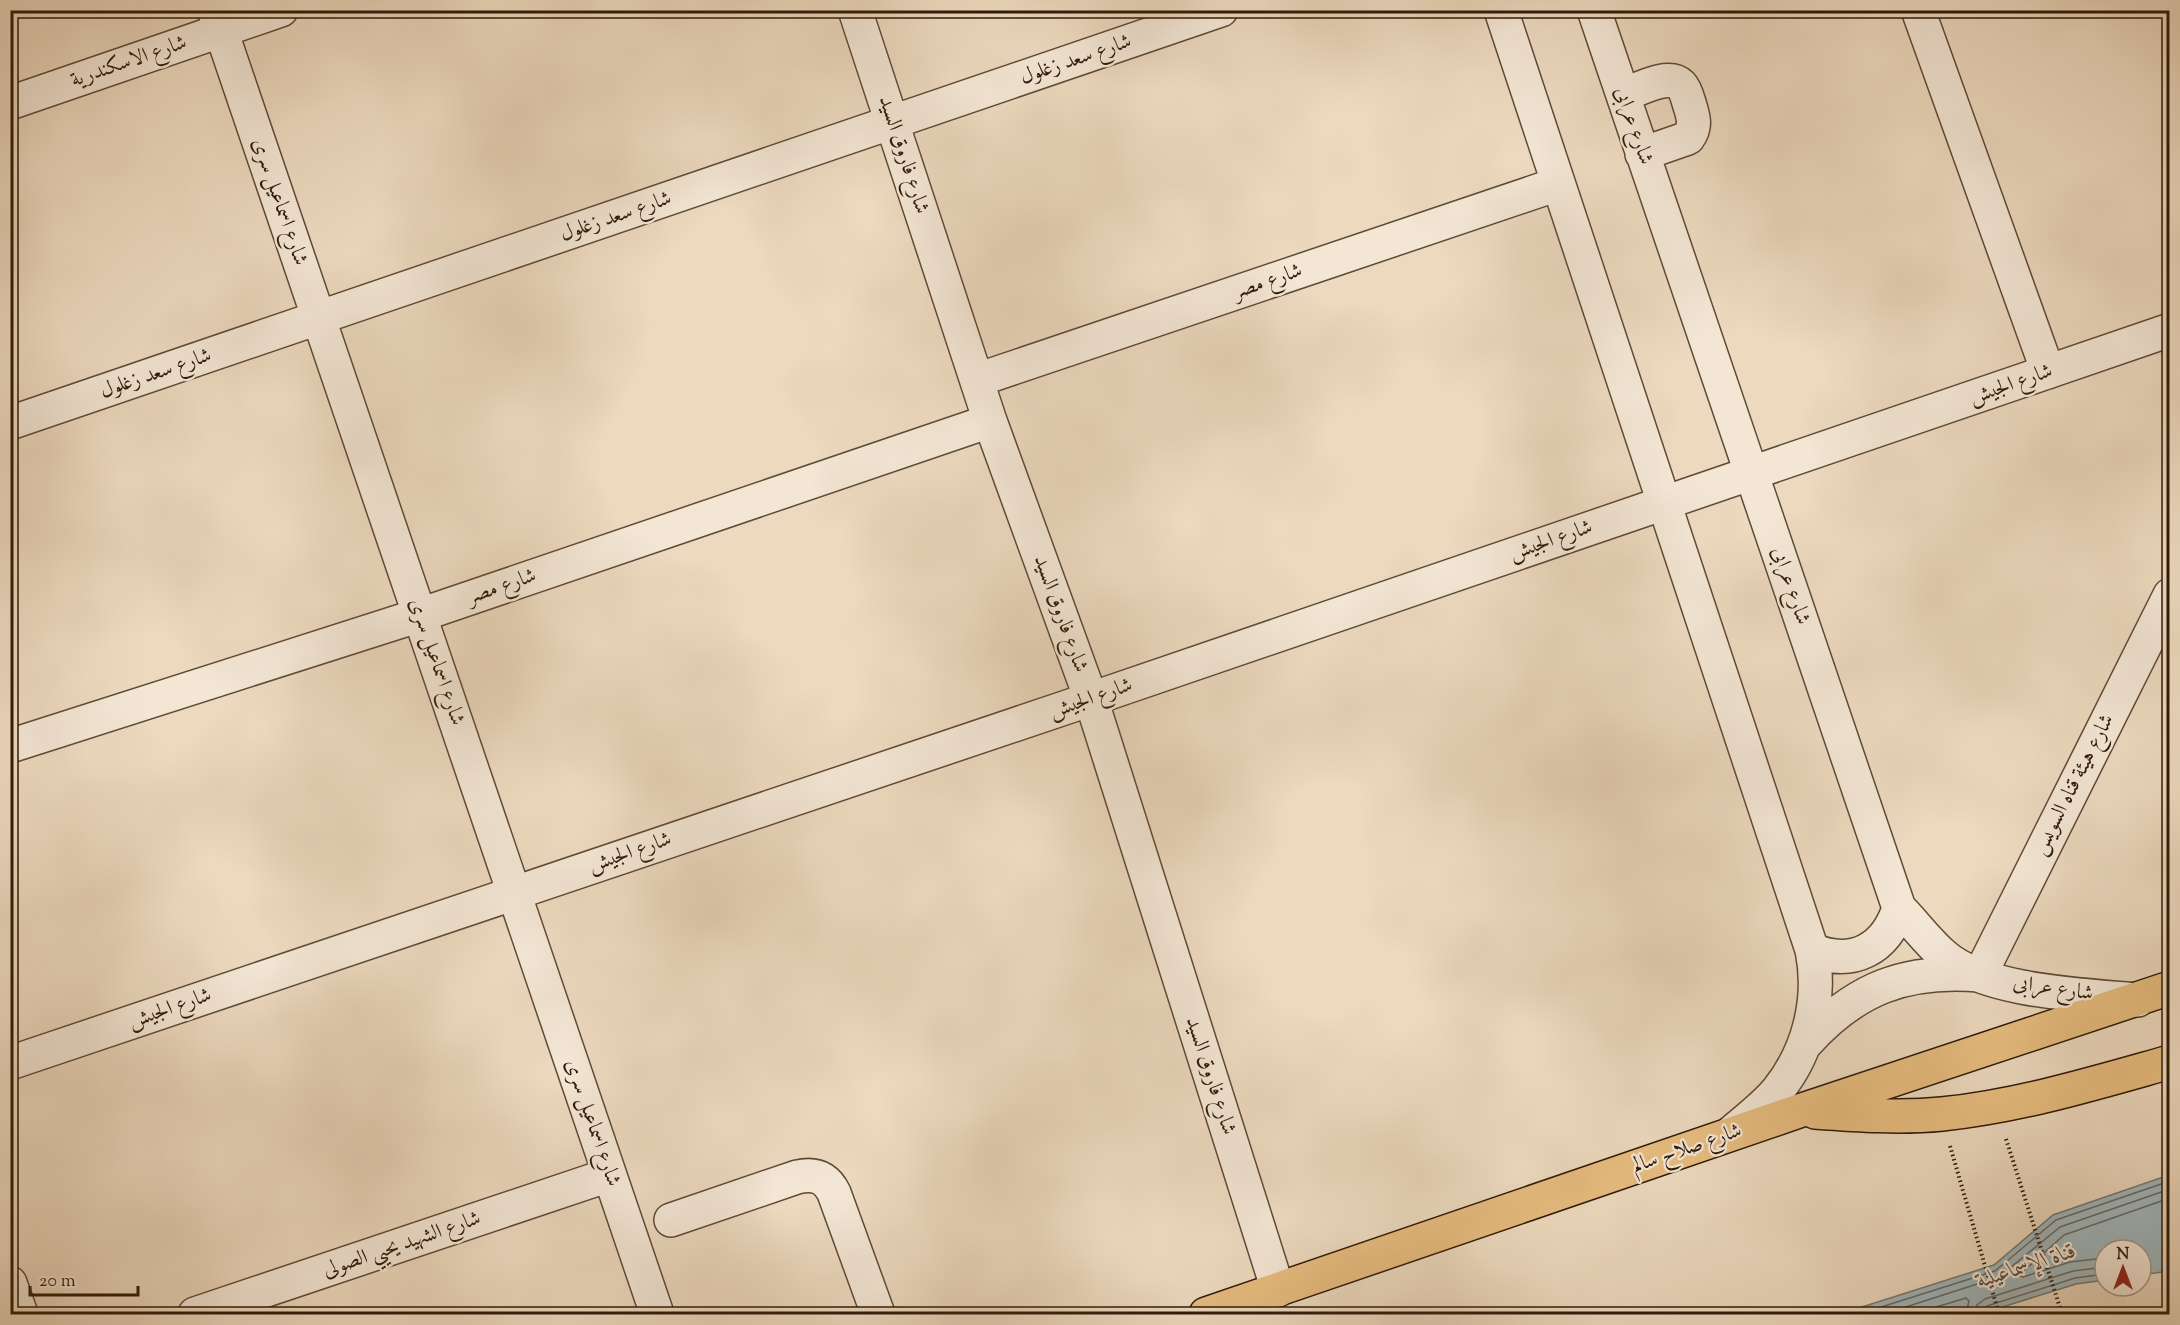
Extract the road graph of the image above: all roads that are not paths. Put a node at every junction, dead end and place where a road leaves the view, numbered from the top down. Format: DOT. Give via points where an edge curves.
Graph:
graph roads {
  1 [pos="281,10"];
  2 [pos="855,10"];
  3 [pos="1221,10"];
  4 [pos="1500,10"];
  5 [pos="1594,10"];
  6 [pos="1918,10"];
  7 [pos="217,21"];
  8 [pos="1623,95"];
  9 [pos="10,102"];
  10 [pos="892,123"];
  11 [pos="1642,154"];
  12 [pos="1558,184"];
  13 [pos="319,318"];
  14 [pos="2169,330"];
  15 [pos="2048,372"];
  16 [pos="977,380"];
  17 [pos="990,421"];
  18 [pos="10,423"];
  19 [pos="1751,473"];
  20 [pos="1665,502"];
  21 [pos="2169,595"];
  22 [pos="420,615"];
  23 [pos="1091,699"];
  24 [pos="10,746"];
  25 [pos="514,892"];
  26 [pos="1899,908"];
  27 [pos="1812,950"];
  28 [pos="1980,975"];
  29 [pos="2169,988"];
  30 [pos="2138,1000"];
  31 [pos="1804,1045"];
  32 [pos="2169,1062"];
  33 [pos="10,1063"];
  34 [pos="1799,1111"];
  35 [pos="1730,1134"];
  36 [pos="609,1175"];
  37 [pos="671,1220"];
  38 [pos="10,1283"];
  39 [pos="1278,1290"];
  40 [pos="21,1314"];
  41 [pos="195,1314"];
  42 [pos="657,1314"];
  43 [pos="878,1314"];
  44 [pos="1206,1314"];
  1 -- 7 [label="street, شارع الاسكندرية"];
  2 -- 10 [label="street, شارع فاروق السيد"];
  3 -- 10 [label="street, شارع سعد زغلول"];
  4 -- 12 [label="street"];
  5 -- 8 [label="street, شارع عرابى"];
  6 -- 15 [label="street"];
  7 -- 9 [label="street, شارع الاسكندرية"];
  7 -- 13 [label="street, شارع اسماعيل سرى"];
  8 -- 11 [label="street, شارع عرابى"];
  8 -- 11 [label="street" via="1665,80 1678,82 1694,117 1688,138"];
  10 -- 13 [label="street, شارع سعد زغلول"];
  10 -- 16 [label="street, شارع فاروق السيد"];
  11 -- 19 [label="street, شارع عرابى"];
  12 -- 16 [label="street, شارع مصر"];
  12 -- 20 [label="street"];
  13 -- 18 [label="street, شارع سعد زغلول"];
  13 -- 22 [label="street, شارع اسماعيل سرى"];
  14 -- 15 [label="street, شارع الجيش"];
  15 -- 19 [label="street, شارع الجيش"];
  16 -- 17 [label="street, شارع فاروق السيد"];
  17 -- 22 [label="street, شارع مصر"];
  17 -- 23 [label="street, شارع فاروق السيد"];
  19 -- 20 [label="street, شارع الجيش"];
  19 -- 26 [label="street, شارع عرابى"];
  20 -- 23 [label="street, شارع الجيش"];
  20 -- 27 [label="street"];
  21 -- 28 [label="street, شارع هيئة قناه السويس"];
  22 -- 24 [label="street, شارع مصر"];
  22 -- 25 [label="street, شارع اسماعيل سرى"];
  23 -- 25 [label="street, شارع الجيش"];
  23 -- 39 [label="street, شارع فاروق السيد"];
  25 -- 33 [label="street, شارع الجيش"];
  25 -- 36 [label="street, شارع اسماعيل سرى"];
  26 -- 27 [label="street" via="1893,926 1867,951 1839,957"];
  26 -- 28 [label="street, شارع عرابى" via="1945,957"];
  27 -- 31 [label="street" via="1814,1010"];
  28 -- 30 [label="street, شارع عرابى" via="2016,986"];
  28 -- 31 [label="street" via="1923,974 1895,981 1845,1006"];
  29 -- 30 [label="highway, شارع صلاح سالم"];
  30 -- 34 [label="highway, شارع صلاح سالم"];
  31 -- 35 [label="street" via="1777,1090"];
  32 -- 34 [label="highway" via="1996,1107 1870,1116"];
  34 -- 35 [label="highway, شارع صلاح سالم"];
  35 -- 39 [label="highway, شارع صلاح سالم"];
  36 -- 41 [label="street, شارع الشهيد يحيي الصولى"];
  36 -- 42 [label="street, شارع اسماعيل سرى"];
  37 -- 43 [label="street" via="797,1177 820,1177 829,1183 834,1194"];
  38 -- 40 [label="street"];
  39 -- 44 [label="highway, شارع صلاح سالم"];
}
